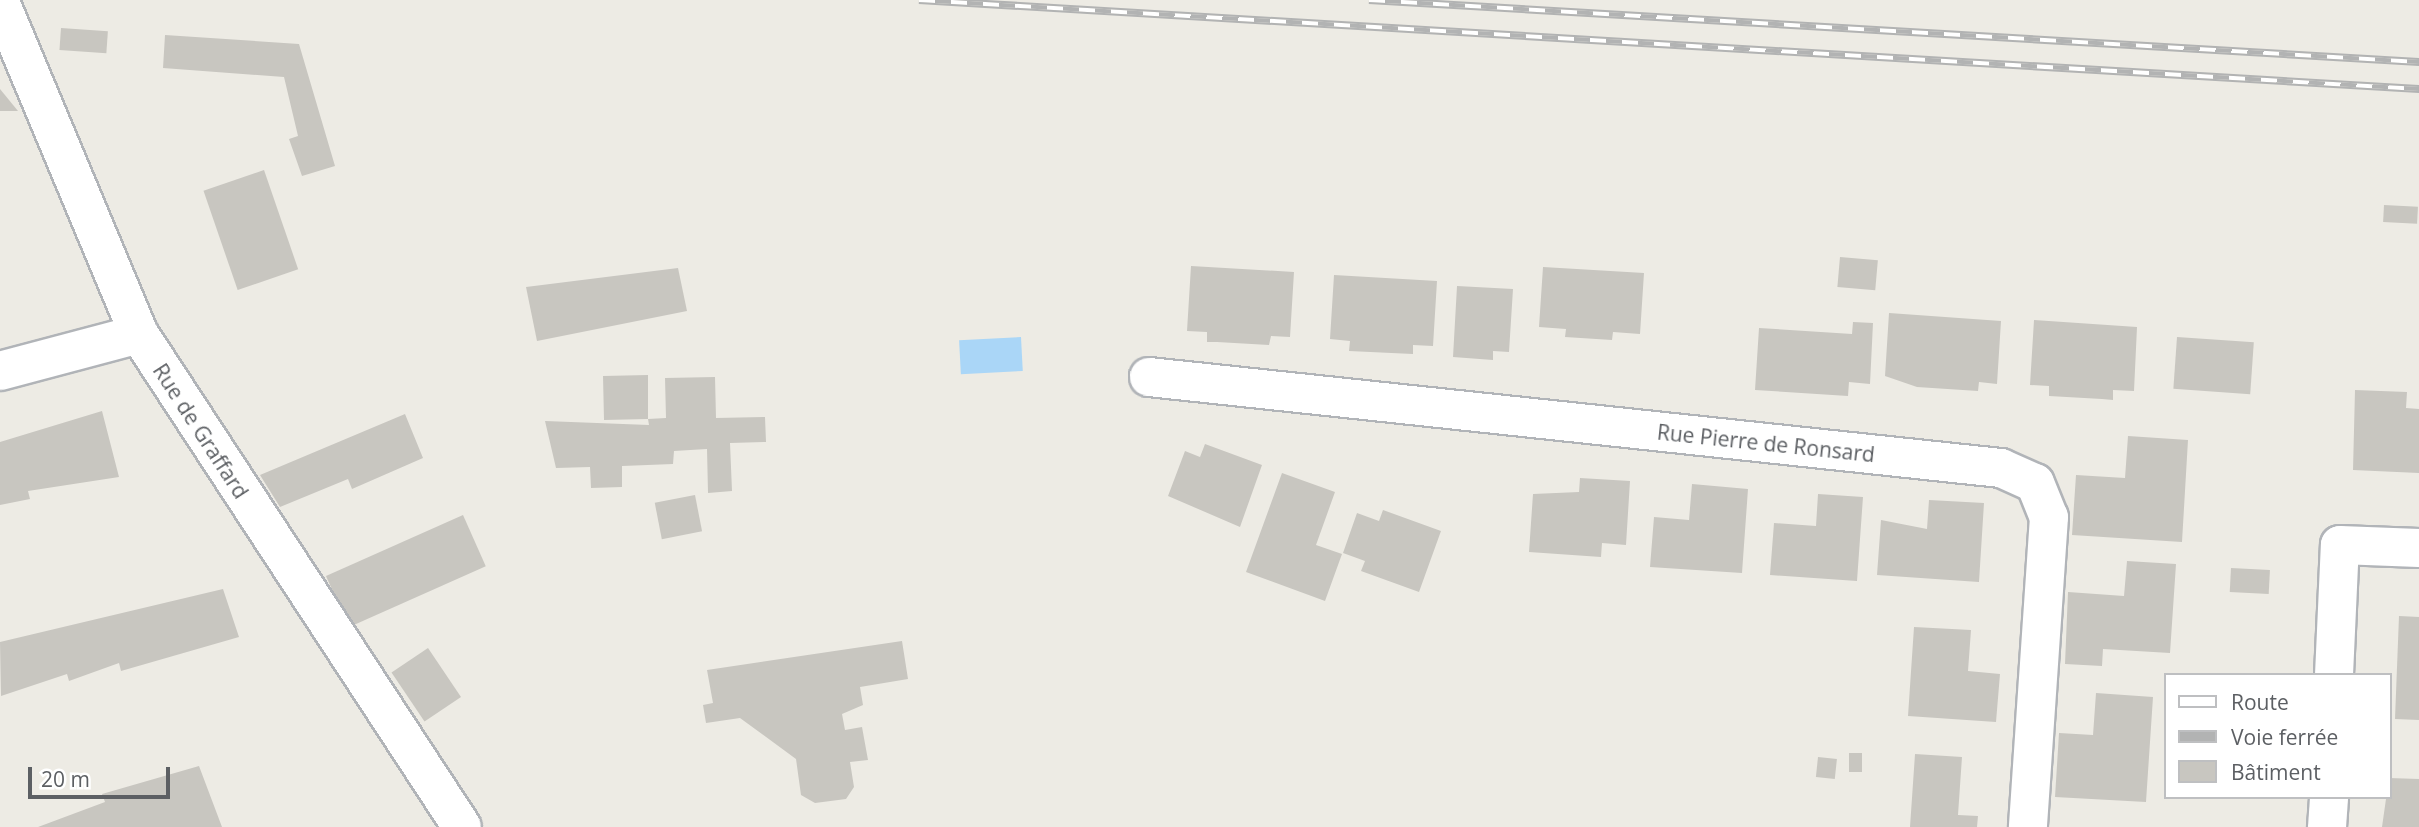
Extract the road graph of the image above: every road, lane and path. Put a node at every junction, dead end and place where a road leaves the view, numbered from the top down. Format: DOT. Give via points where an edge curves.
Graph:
graph roads {
  1 [pos="0,2"];
  2 [pos="139,334"];
  3 [pos="0,371"];
  4 [pos="1149,377"];
  5 [pos="2419,548"];
  6 [pos="2334,673"];
  7 [pos="2329,799"];
  8 [pos="462,827"];
  9 [pos="2028,827"];
  10 [pos="2327,827"];
  1 -- 2 [label="street, Rue de Graffard"];
  2 -- 3 [label="street"];
  2 -- 8 [label="street, Rue de Graffard"];
  4 -- 9 [label="street, Rue Pierre de Ronsard" via="2001,468 2035,483 2049,517"];
  5 -- 6 [label="street" via="2340,545"];
  7 -- 10 [label="street"];
}
